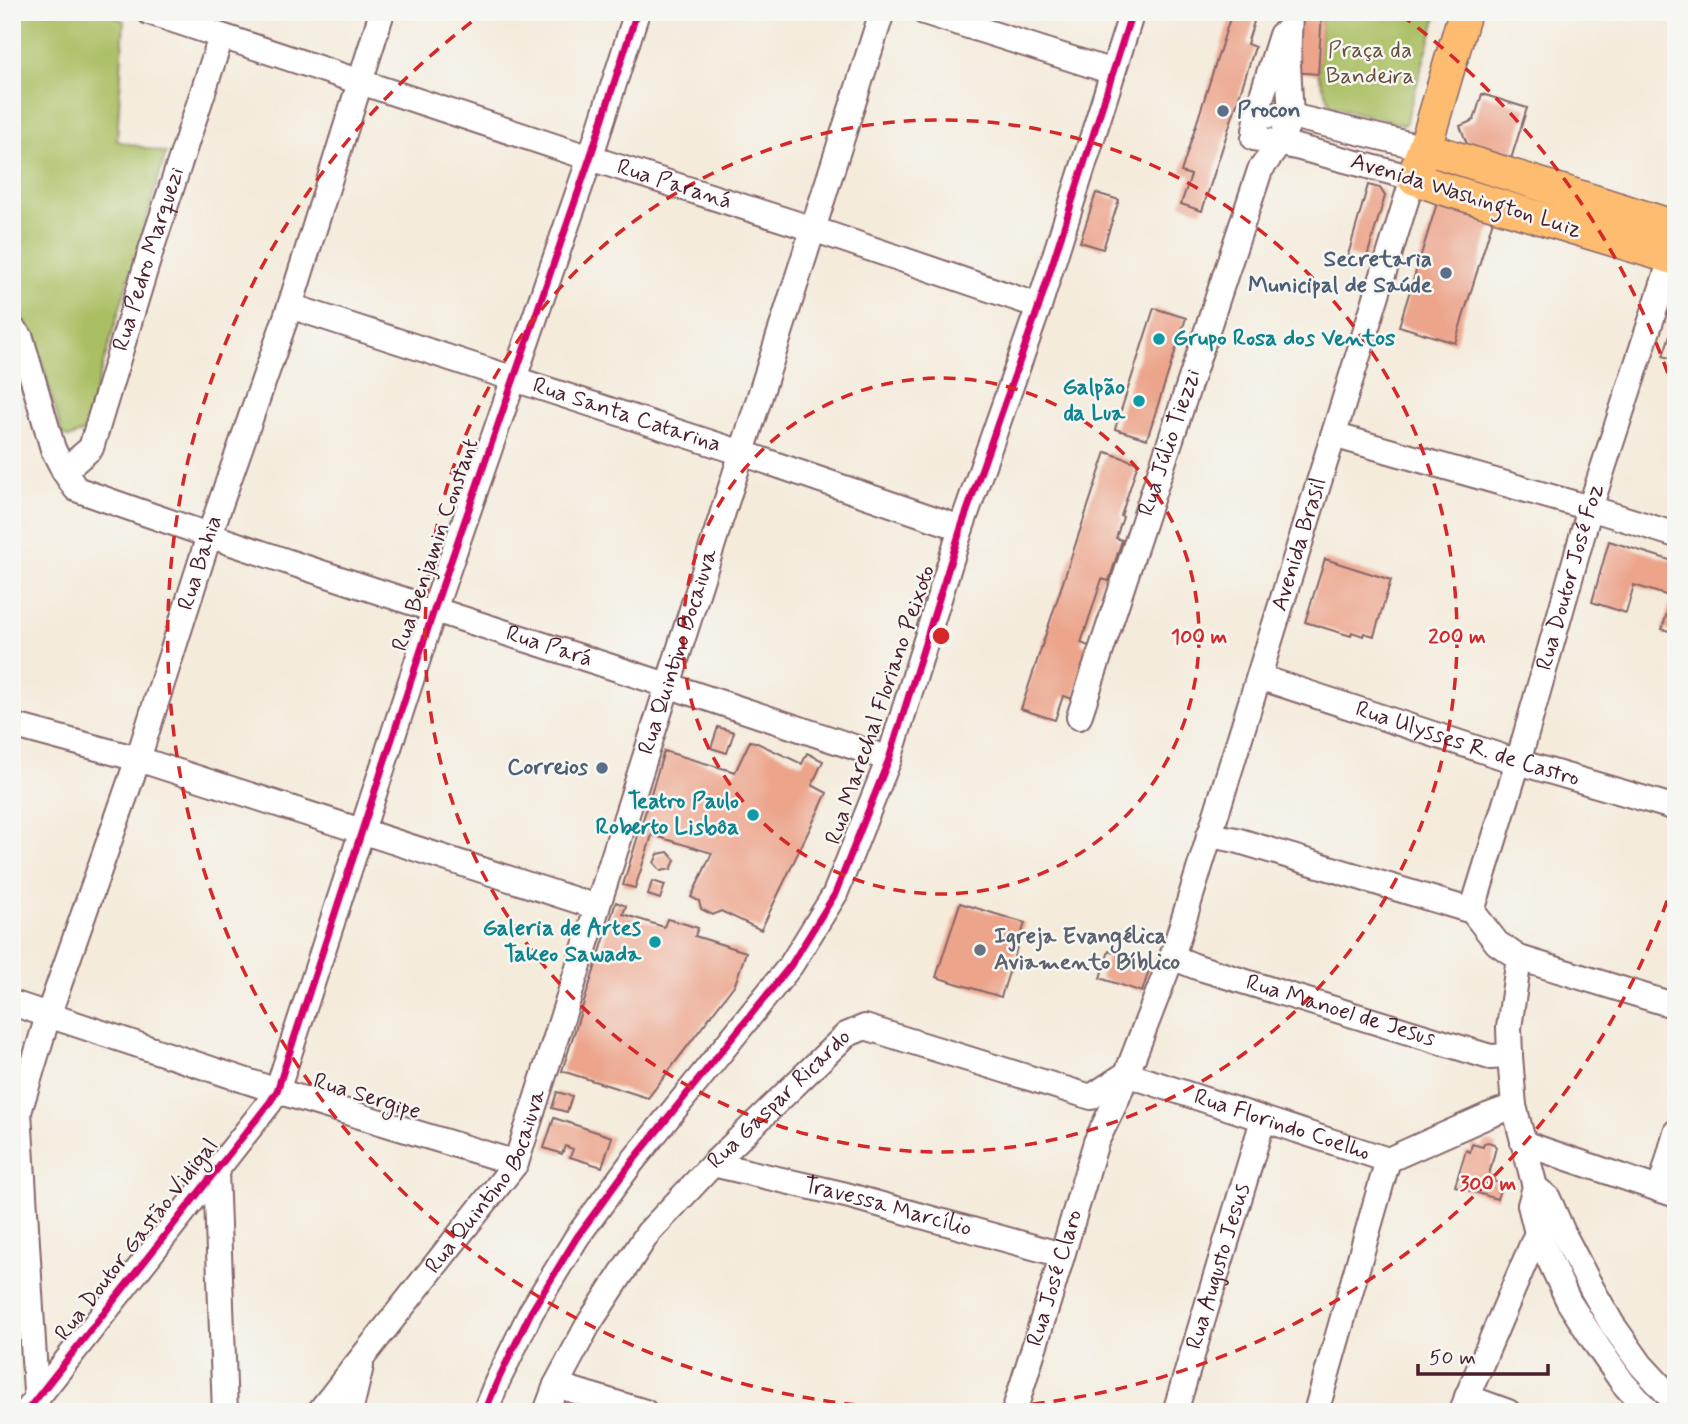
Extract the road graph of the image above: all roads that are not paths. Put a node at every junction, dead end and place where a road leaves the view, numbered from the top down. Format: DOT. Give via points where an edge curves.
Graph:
graph roads {
  1 [pos="149,12"];
  2 [pos="382,12"];
  3 [pos="637,12"];
  4 [pos="882,12"];
  5 [pos="924,12"];
  6 [pos="1132,12"];
  7 [pos="1289,12"];
  8 [pos="1465,12"];
  9 [pos="221,37"];
  10 [pos="1113,72"];
  11 [pos="360,82"];
  12 [pos="1291,116"];
  13 [pos="1256,126"];
  14 [pos="1280,144"];
  15 [pos="1425,148"];
  16 [pos="590,158"];
  17 [pos="1260,170"];
  18 [pos="1413,177"];
  19 [pos="1676,227"];
  20 [pos="813,229"];
  21 [pos="1674,254"];
  22 [pos="290,306"];
  23 [pos="1039,306"];
  24 [pos="12,328"];
  25 [pos="513,378"];
  26 [pos="1333,435"];
  27 [pos="742,453"];
  28 [pos="64,471"];
  29 [pos="1590,508"];
  30 [pos="961,528"];
  31 [pos="1676,535"];
  32 [pos="209,536"];
  33 [pos="434,610"];
  34 [pos="1259,677"];
  35 [pos="668,685"];
  36 [pos="1079,717"];
  37 [pos="12,725"];
  38 [pos="888,759"];
  39 [pos="138,760"];
  40 [pos="1518,762"];
  41 [pos="1676,808"];
  42 [pos="362,832"];
  43 [pos="1209,835"];
  44 [pos="597,907"];
  45 [pos="1472,911"];
  46 [pos="1172,957"];
  47 [pos="1519,958"];
  48 [pos="12,1003"];
  49 [pos="1676,1006"];
  50 [pos="48,1016"];
  51 [pos="1510,1056"];
  52 [pos="1126,1074"];
  53 [pos="277,1091"];
  54 [pos="1091,1097"];
  55 [pos="1514,1106"];
  56 [pos="16,1116"];
  57 [pos="1263,1120"];
  58 [pos="1676,1132"];
  59 [pos="1096,1142"];
  60 [pos="1523,1143"];
  61 [pos="1388,1160"];
  62 [pos="516,1163"];
  63 [pos="713,1164"];
  64 [pos="216,1171"];
  65 [pos="1535,1187"];
  66 [pos="1668,1192"];
  67 [pos="1557,1218"];
  68 [pos="1536,1233"];
  69 [pos="1062,1255"];
  70 [pos="362,1359"];
  71 [pos="556,1385"];
  72 [pos="1676,1403"];
  73 [pos="1465,1404"];
  74 [pos="33,1408"];
  75 [pos="225,1412"];
  76 [pos="320,1412"];
  77 [pos="350,1412"];
  78 [pos="485,1412"];
  79 [pos="546,1412"];
  80 [pos="645,1412"];
  81 [pos="1014,1412"];
  82 [pos="1175,1412"];
  83 [pos="1316,1412"];
  84 [pos="1507,1412"];
  85 [pos="1649,1412"];
  1 -- 9 [label="street, Rua Paraná"];
  2 -- 11 [label="street, Rua Bahia"];
  3 -- 16 [label="street, Rua Benjamin Constant"];
  4 -- 20 [label="street, Rua Quintino Bocaiuva"];
  5 -- 10 [label="street"];
  6 -- 10 [label="street, Rua Marechal Floriano Peixoto"];
  7 -- 12 [label="street"];
  7 -- 13 [label="street, Rua Júlio Tiezzi"];
  8 -- 15 [label="main road, Avenida Brasil"];
  9 -- 11 [label="street, Rua Paraná"];
  9 -- 28 [label="street, Rua Pedro Marquezi" via="91,448"];
  10 -- 23 [label="street, Rua Marechal Floriano Peixoto"];
  11 -- 16 [label="street, Rua Paraná"];
  11 -- 22 [label="street, Rua Bahia"];
  12 -- 13 [label="street, Avenida Washington Luiz"];
  12 -- 14 [label="street, Rua Júlio Tiezzi"];
  12 -- 15 [label="street, Avenida Washington Luiz"];
  13 -- 14 [label="street, Avenida Washington Luiz"];
  13 -- 17 [label="street, Rua Júlio Tiezzi"];
  14 -- 17 [label="street, Rua Júlio Tiezzi"];
  14 -- 18 [label="street, Avenida Washington Luiz"];
  15 -- 18 [label="main road, Avenida Brasil"];
  15 -- 19 [label="main road, Avenida Washington Luiz"];
  16 -- 20 [label="street, Rua Paraná"];
  16 -- 25 [label="street, Rua Benjamin Constant"];
  17 -- 36 [label="street, Rua Júlio Tiezzi"];
  18 -- 21 [label="main road, Avenida Washington Luiz"];
  18 -- 26 [label="street, Avenida Brasil"];
  20 -- 23 [label="street, Rua Paraná"];
  20 -- 27 [label="street, Rua Quintino Bocaiuva"];
  21 -- 29 [label="street, Rua Doutor José Foz"];
  22 -- 25 [label="street, Rua Santa Catarina"];
  22 -- 32 [label="street, Rua Bahia"];
  23 -- 30 [label="street, Rua Marechal Floriano Peixoto"];
  24 -- 28 [label="street" via="21,338 53,449"];
  25 -- 27 [label="street, Rua Santa Catarina"];
  25 -- 33 [label="street, Rua Benjamin Constant"];
  26 -- 29 [label="street"];
  26 -- 34 [label="street, Avenida Brasil"];
  27 -- 30 [label="street, Rua Santa Catarina"];
  27 -- 35 [label="street, Rua Quintino Bocaiuva"];
  28 -- 32 [label="street, Rua Pará" via="76,489"];
  29 -- 31 [label="street"];
  29 -- 40 [label="street, Rua Doutor José Foz"];
  30 -- 38 [label="street, Rua Marechal Floriano Peixoto"];
  32 -- 33 [label="street, Rua Pará"];
  32 -- 39 [label="street, Rua Bahia"];
  33 -- 35 [label="street, Rua Pará"];
  33 -- 42 [label="street, Rua Benjamin Constant"];
  34 -- 40 [label="street, Rua Ulysses R. de Castro"];
  34 -- 43 [label="street, Avenida Brasil"];
  35 -- 38 [label="street, Rua Pará"];
  35 -- 44 [label="street, Rua Quintino Bocaiuva"];
  37 -- 39 [label="street"];
  38 -- 78 [label="street, Rua Marechal Floriano Peixoto" via="835,894 791,965 577,1237 531,1312"];
  39 -- 42 [label="street"];
  39 -- 50 [label="street, Rua Bahia"];
  40 -- 41 [label="street, Rua Ulysses R. de Castro"];
  40 -- 45 [label="street, Rua Doutor José Foz"];
  42 -- 44 [label="street"];
  42 -- 53 [label="street, Rua Benjamin Constant"];
  43 -- 45 [label="street"];
  43 -- 46 [label="street, Avenida Brasil"];
  44 -- 62 [label="street, Rua Quintino Bocaiuva"];
  45 -- 47 [label="street" via="1497,943"];
  46 -- 51 [label="street, Rua Manoel de Jesus" via="1490,1057"];
  46 -- 52 [label="street, Avenida Brasil"];
  47 -- 49 [label="street"];
  47 -- 51 [label="street" via="1509,1028"];
  48 -- 50 [label="street, Rua Sergipe"];
  50 -- 53 [label="street, Rua Sergipe"];
  50 -- 56 [label="street, Rua Bahia"];
  51 -- 55 [label="street"];
  52 -- 54 [label="street"];
  52 -- 57 [label="street, Rua Florindo Coelho"];
  52 -- 59 [label="street, Rua José Claro"];
  53 -- 62 [label="street, Rua Sergipe"];
  53 -- 64 [label="street, Rua Doutor Gastão Vidigal"];
  54 -- 59 [label="street, Rua José Claro"];
  54 -- 63 [label="street, Rua Gaspar Ricardo" via="865,1027 846,1035"];
  55 -- 60 [label="street"];
  55 -- 61 [label="street, Rua Florindo Coelho"];
  56 -- 74 [label="street"];
  57 -- 61 [label="street, Rua Florindo Coelho"];
  57 -- 82 [label="street, Rua Augusto Jesus"];
  58 -- 66 [label="street"];
  59 -- 69 [label="street, Rua José Claro"];
  60 -- 65 [label="street"];
  60 -- 66 [label="street"];
  61 -- 83 [label="street"];
  62 -- 70 [label="street, Rua Quintino Bocaiuva"];
  63 -- 69 [label="street, Travessa Marcílio" via="846,1195"];
  63 -- 71 [label="street, Rua Gaspar Ricardo" via="648,1233 588,1325"];
  64 -- 74 [label="street, Rua Doutor Gastão Vidigal"];
  64 -- 75 [label="street"];
  65 -- 67 [label="street" via="1548,1198"];
  65 -- 68 [label="street" via="1530,1205"];
  67 -- 68 [label="street"];
  67 -- 72 [label="street" via="1612,1324"];
  68 -- 73 [label="street"];
  68 -- 85 [label="street" via="1590,1336"];
  69 -- 81 [label="street, Rua José Claro"];
  70 -- 76 [label="street"];
  70 -- 77 [label="street, Rua Quintino Bocaiuva"];
  71 -- 79 [label="street, Rua Gaspar Ricardo"];
  71 -- 80 [label="street"];
  73 -- 84 [label="street"];
}
